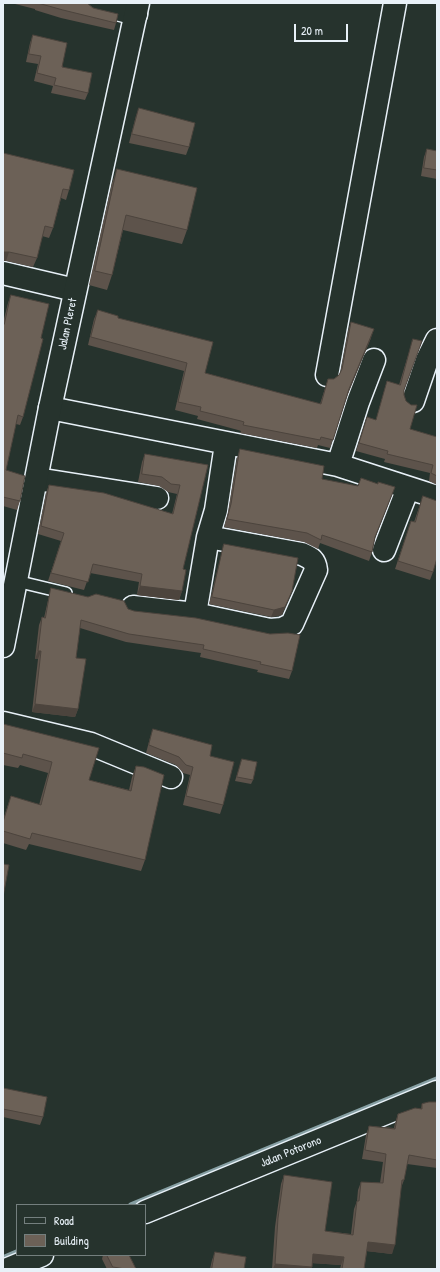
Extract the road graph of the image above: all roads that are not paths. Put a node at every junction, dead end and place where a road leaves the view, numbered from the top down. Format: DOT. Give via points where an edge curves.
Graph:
graph roads {
  1 [pos="94,3"];
  2 [pos="395,3"];
  3 [pos="137,8"];
  4 [pos="3,273"];
  5 [pos="75,290"];
  6 [pos="437,340"];
  7 [pos="374,360"];
  8 [pos="328,375"];
  9 [pos="413,401"];
  10 [pos="50,408"];
  11 [pos="226,444"];
  12 [pos="338,465"];
  13 [pos="37,479"];
  14 [pos="408,488"];
  15 [pos="437,497"];
  16 [pos="157,498"];
  17 [pos="208,537"];
  18 [pos="384,550"];
  19 [pos="16,581"];
  20 [pos="80,597"];
  21 [pos="134,607"];
  22 [pos="194,614"];
  23 [pos="3,646"];
  24 [pos="3,723"];
  25 [pos="171,777"];
  26 [pos="437,1092"];
  27 [pos="146,1212"];
  28 [pos="40,1256"];
  29 [pos="8,1269"];
  1 -- 3 [label="street"];
  2 -- 8 [label="street"];
  3 -- 5 [label="street, Jalan Pleret"];
  4 -- 5 [label="street"];
  5 -- 10 [label="street, Jalan Pleret"];
  6 -- 9 [label="street"];
  7 -- 12 [label="street"];
  10 -- 11 [label="street"];
  10 -- 13 [label="street, Jalan Pleret"];
  11 -- 12 [label="street"];
  11 -- 17 [label="street" via="216,510"];
  12 -- 14 [label="street"];
  13 -- 16 [label="street"];
  13 -- 19 [label="street, Jalan Pleret"];
  14 -- 15 [label="street"];
  14 -- 18 [label="street"];
  17 -- 22 [label="street"];
  17 -- 22 [label="street" via="302,554 311,558 316,570 292,624 282,628 270,630"];
  19 -- 20 [label="lane"];
  19 -- 23 [label="street, Jalan Pleret"];
  21 -- 22 [label="street"];
  24 -- 25 [label="street" via="91,744"];
  26 -- 27 [label="street, Jalan Potorono"];
  28 -- 29 [label="street"];
}
